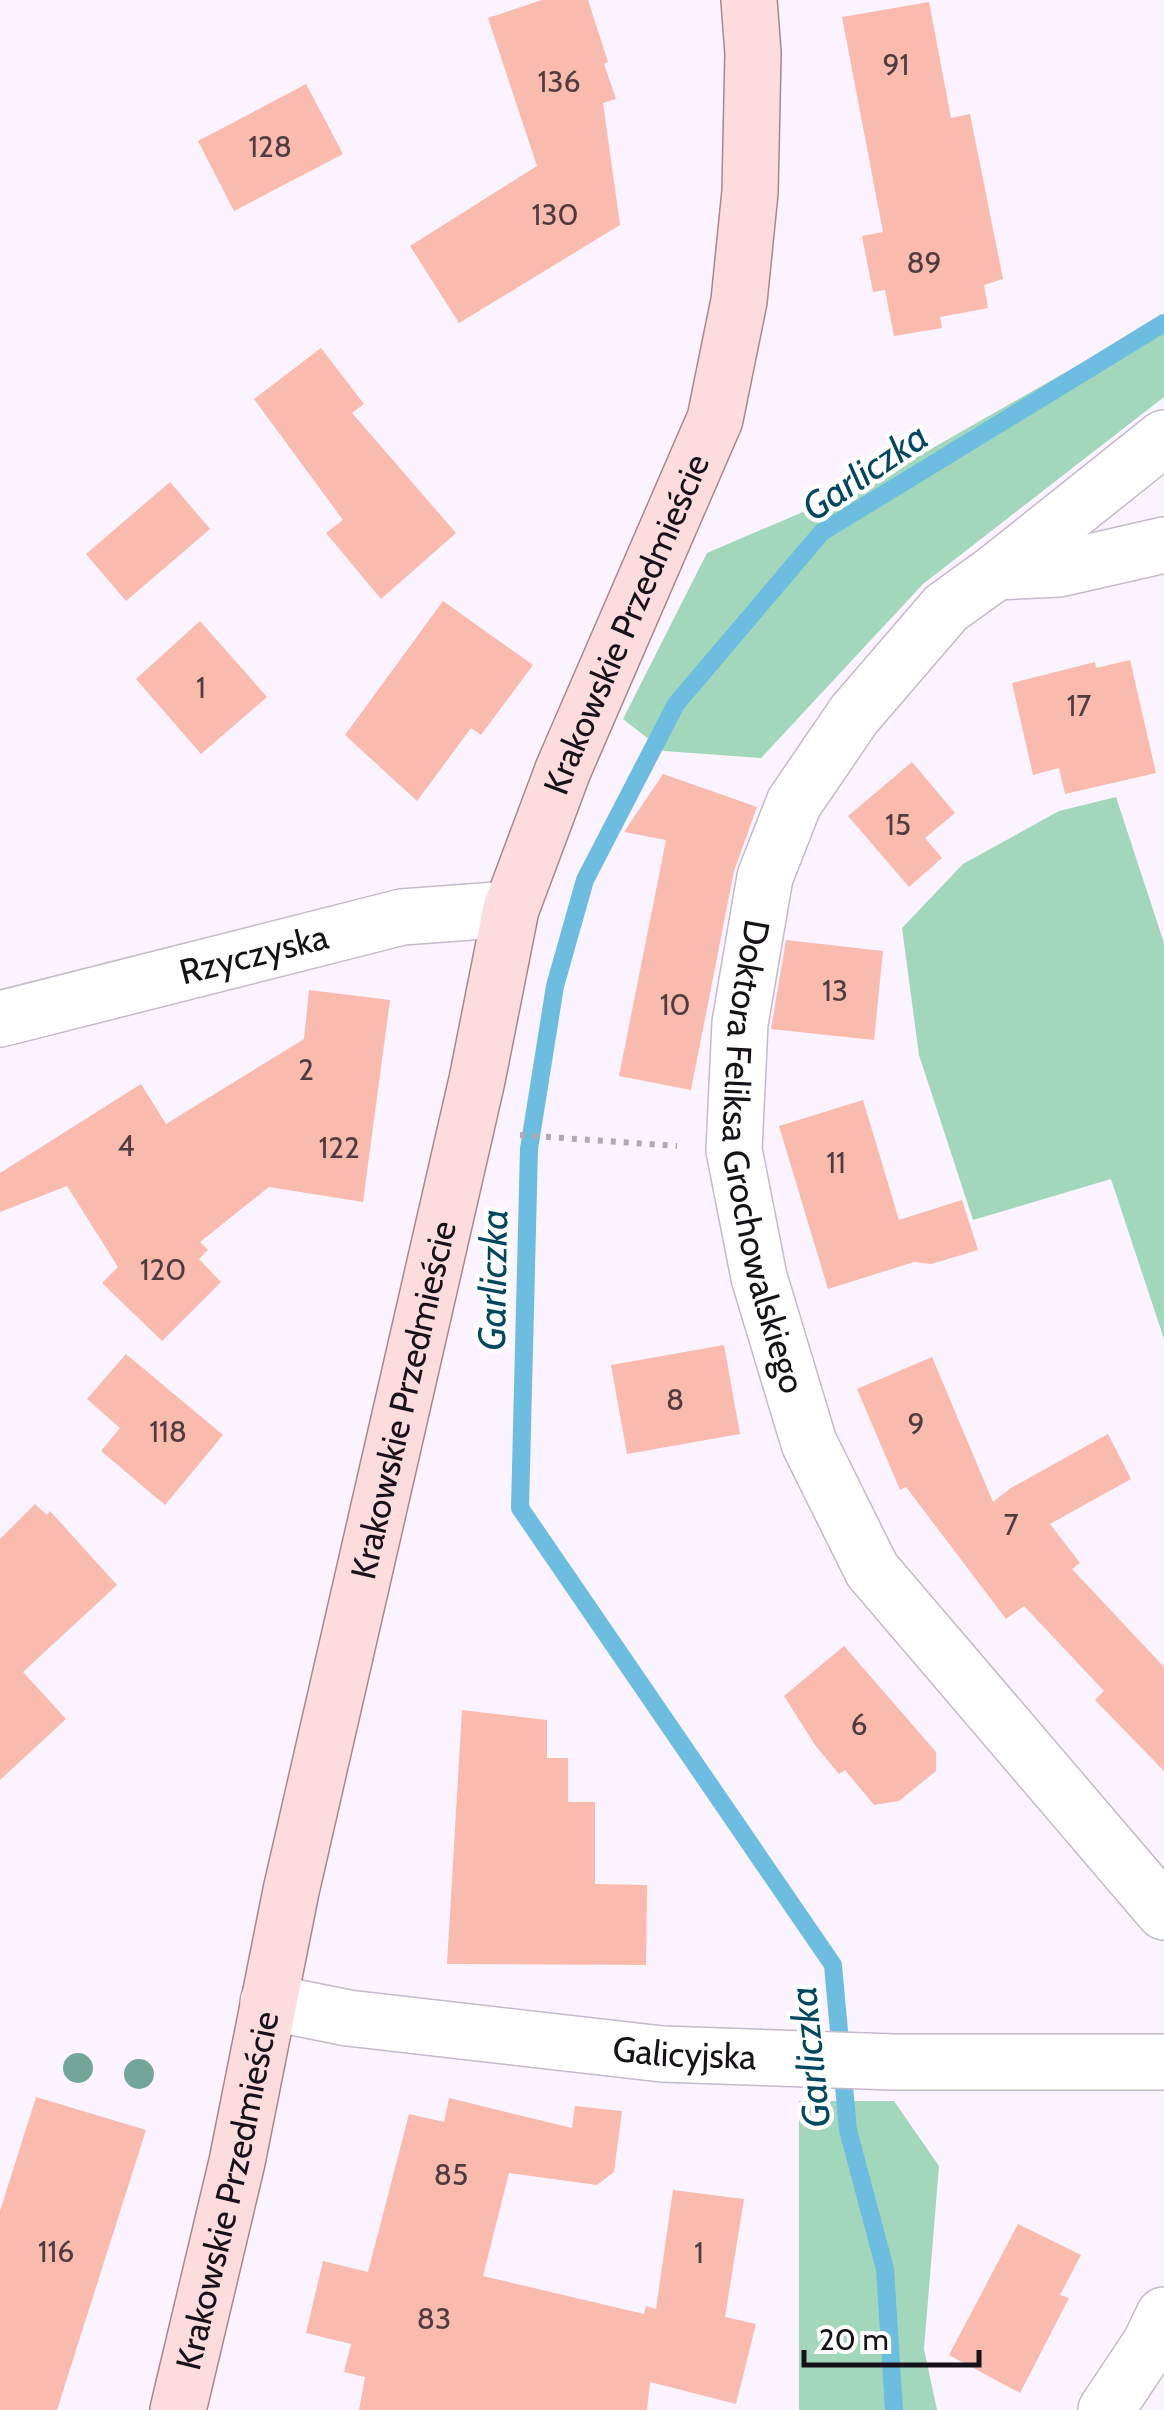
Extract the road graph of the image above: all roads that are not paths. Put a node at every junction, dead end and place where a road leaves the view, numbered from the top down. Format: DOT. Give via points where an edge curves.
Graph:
graph roads {
  1 [pos="749,0"];
  2 [pos="1164,438"];
  3 [pos="1164,545"];
  4 [pos="996,572"];
  5 [pos="512,909"];
  6 [pos="0,1019"];
  7 [pos="1164,1912"];
  8 [pos="268,2002"];
  9 [pos="1164,2062"];
  10 [pos="1164,2315"];
  11 [pos="178,2410"];
  12 [pos="1106,2410"];
  1 -- 5 [label="main road, Krakowskie Przedmieście" via="750,192 739,301 715,419 563,770"];
  2 -- 4 [label="street, Doktora Feliksa Grochowalskiego"];
  3 -- 4 [label="street" via="1059,568"];
  4 -- 7 [label="street, Doktora Feliksa Grochowalskiego" via="946,608 854,715 794,803 758,914 740,1024 734,1150 758,1277 809,1443 872,1570"];
  5 -- 6 [label="street, Rzyczyska" via="402,917"];
  5 -- 8 [label="main road, Krakowskie Przedmieście"];
  8 -- 9 [label="street, Galicyjska" via="348,2018 721,2058"];
  8 -- 11 [label="main road, Krakowskie Przedmieście"];
  10 -- 12 [label="street"];
}
